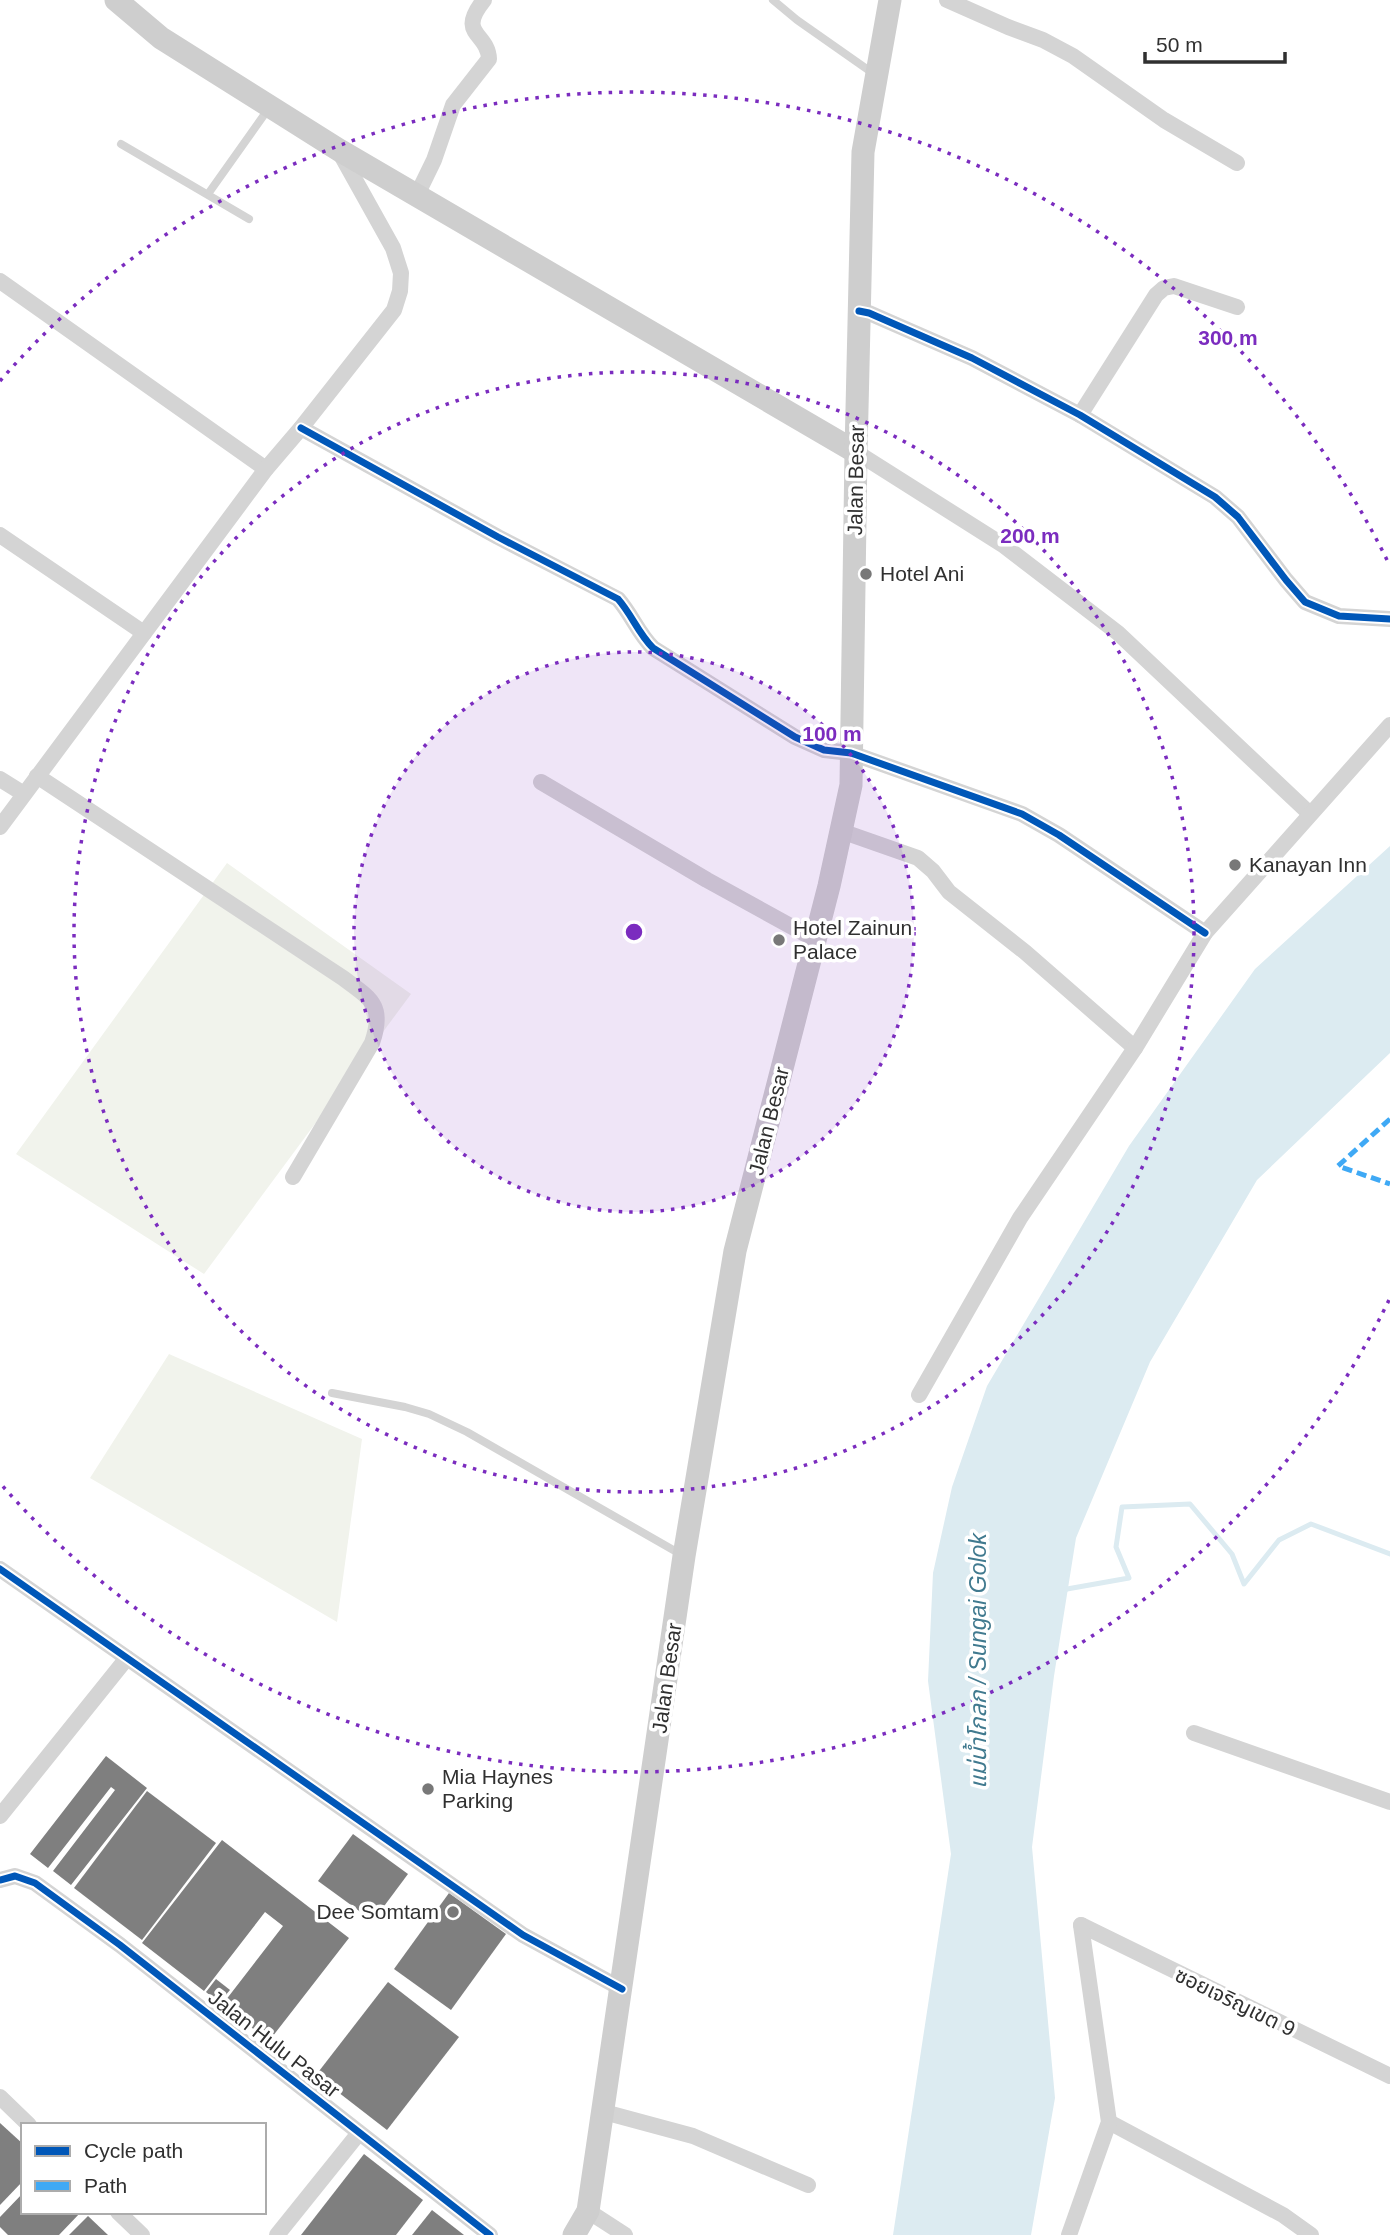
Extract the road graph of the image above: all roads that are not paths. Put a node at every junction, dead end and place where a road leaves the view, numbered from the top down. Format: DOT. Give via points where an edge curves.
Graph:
graph roads {
  1 [pos="116,0"];
  2 [pos="484,0"];
  3 [pos="773,0"];
  4 [pos="890,0"];
  5 [pos="947,0"];
  6 [pos="877,75"];
  7 [pos="270,106"];
  8 [pos="121,144"];
  9 [pos="339,150"];
  10 [pos="1237,163"];
  11 [pos="208,194"];
  12 [pos="416,197"];
  13 [pos="249,219"];
  14 [pos="0,281"];
  15 [pos="1237,307"];
  16 [pos="859,311"];
  17 [pos="1080,415"];
  18 [pos="301,428"];
  19 [pos="856,452"];
  20 [pos="266,469"];
  21 [pos="0,535"];
  22 [pos="1390,619"];
  23 [pos="144,633"];
  24 [pos="1390,725"];
  25 [pos="851,753"];
  26 [pos="37,776"];
  27 [pos="0,779"];
  28 [pos="541,782"];
  29 [pos="24,794"];
  30 [pos="1310,813"];
  31 [pos="0,827"];
  32 [pos="841,831"];
  33 [pos="1205,933"];
  34 [pos="816,940"];
  35 [pos="1135,1048"];
  36 [pos="293,1177"];
  37 [pos="331,1393"];
  38 [pos="919,1395"];
  39 [pos="684,1556"];
  40 [pos="0,1569"];
  41 [pos="127,1658"];
  42 [pos="1194,1733"];
  43 [pos="1390,1802"];
  44 [pos="0,1816"];
  45 [pos="0,1880"];
  46 [pos="622,1989"];
  47 [pos="1390,2076"];
  48 [pos="0,2097"];
  49 [pos="604,2112"];
  50 [pos="1109,2122"];
  51 [pos="27,2123"];
  52 [pos="359,2133"];
  53 [pos="808,2185"];
  54 [pos="588,2211"];
  55 [pos="120,2214"];
  56 [pos="142,2235"];
  57 [pos="277,2235"];
  58 [pos="490,2235"];
  59 [pos="574,2235"];
  60 [pos="625,2235"];
  61 [pos="1069,2235"];
  62 [pos="1311,2235"];
  1 -- 7 [label="main road" via="161,38"];
  2 -- 12 [label="street" via="472,25 489,59 453,105"];
  3 -- 6 [label="lane"];
  4 -- 6 [label="main road, Jalan Besar"];
  5 -- 10 [label="street" via="1073,56 1164,120"];
  6 -- 16 [label="main road, Jalan Besar" via="863,152"];
  7 -- 9 [label="main road"];
  7 -- 11 [label="lane"];
  8 -- 11 [label="lane"];
  9 -- 12 [label="main road"];
  9 -- 18 [label="street" via="393,248 401,273 400,291 394,310"];
  11 -- 13 [label="lane"];
  12 -- 19 [label="main road"];
  14 -- 20 [label="street"];
  15 -- 17 [label="street" via="1174,286 1164,288"];
  16 -- 17 [label="street" via="972,358"];
  16 -- 19 [label="main road, Jalan Besar"];
  17 -- 22 [label="street" via="1215,497 1238,517 1305,602 1339,616"];
  18 -- 20 [label="street"];
  18 -- 25 [label="street" via="618,599 653,648 795,737 824,750"];
  19 -- 25 [label="main road, Jalan Besar"];
  19 -- 30 [label="street" via="1003,545 1118,634"];
  20 -- 23 [label="street"];
  21 -- 23 [label="street"];
  23 -- 26 [label="street"];
  24 -- 30 [label="street"];
  25 -- 32 [label="main road, Jalan Besar" via="851,785"];
  25 -- 33 [label="street" via="1022,814"];
  26 -- 29 [label="street"];
  26 -- 36 [label="street" via="342,978 376,1009 378,1023 372,1043"];
  27 -- 29 [label="street"];
  28 -- 34 [label="street"];
  29 -- 31 [label="street"];
  30 -- 33 [label="street"];
  32 -- 34 [label="main road, Jalan Besar"];
  32 -- 35 [label="street" via="918,858 949,892"];
  33 -- 35 [label="street"];
  34 -- 39 [label="main road, Jalan Besar" via="735,1251"];
  35 -- 38 [label="street" via="1020,1218"];
  37 -- 39 [label="lane" via="429,1414"];
  39 -- 46 [label="main road, Jalan Besar"];
  40 -- 41 [label="street"];
  41 -- 44 [label="street"];
  41 -- 46 [label="street" via="523,1934"];
  42 -- 43 [label="street"];
  45 -- 52 [label="street, Jalan Hulu Pasar" via="15,1876 35,1883"];
  46 -- 49 [label="main road, Jalan Besar"];
  47 -- 50 [label="street, ซอยเจริญเขต 9" via="1081,1926"];
  48 -- 51 [label="street"];
  49 -- 53 [label="street" via="693,2136"];
  49 -- 54 [label="main road, Jalan Besar"];
  50 -- 61 [label="street"];
  50 -- 62 [label="street" via="1283,2215"];
  52 -- 57 [label="street"];
  52 -- 58 [label="street, Jalan Hulu Pasar"];
  54 -- 59 [label="main road, Jalan Besar"];
  54 -- 60 [label="street"];
  55 -- 56 [label="street"];
}
